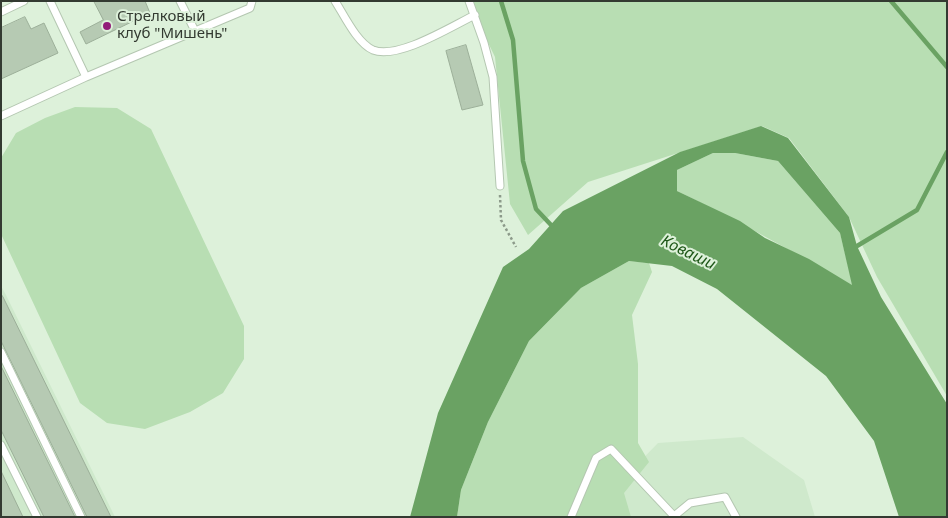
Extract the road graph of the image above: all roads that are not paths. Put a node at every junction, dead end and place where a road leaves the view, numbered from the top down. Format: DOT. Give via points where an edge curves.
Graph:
graph roads {
  1 [pos="24,1"];
  2 [pos="50,1"];
  3 [pos="180,1"];
  4 [pos="252,1"];
  5 [pos="335,1"];
  6 [pos="469,1"];
  7 [pos="1,12"];
  8 [pos="475,15"];
  9 [pos="195,31"];
  10 [pos="86,77"];
  11 [pos="1,116"];
  12 [pos="500,186"];
  13 [pos="1,352"];
  14 [pos="1,445"];
  15 [pos="673,516"];
  16 [pos="36,517"];
  17 [pos="81,517"];
  18 [pos="571,517"];
  19 [pos="736,517"];
  1 -- 7 [label="lane"];
  2 -- 10 [label="lane"];
  3 -- 9 [label="lane"];
  4 -- 9 [label="lane" via="250,8"];
  5 -- 8 [label="lane" via="355,33 374,50 396,51 420,43"];
  6 -- 8 [label="lane"];
  8 -- 12 [label="lane" via="493,77"];
  9 -- 10 [label="lane"];
  10 -- 11 [label="lane"];
  13 -- 17 [label="lane"];
  14 -- 16 [label="lane"];
  15 -- 18 [label="lane" via="611,449 596,458"];
  15 -- 19 [label="lane" via="690,503 725,497"];
}
